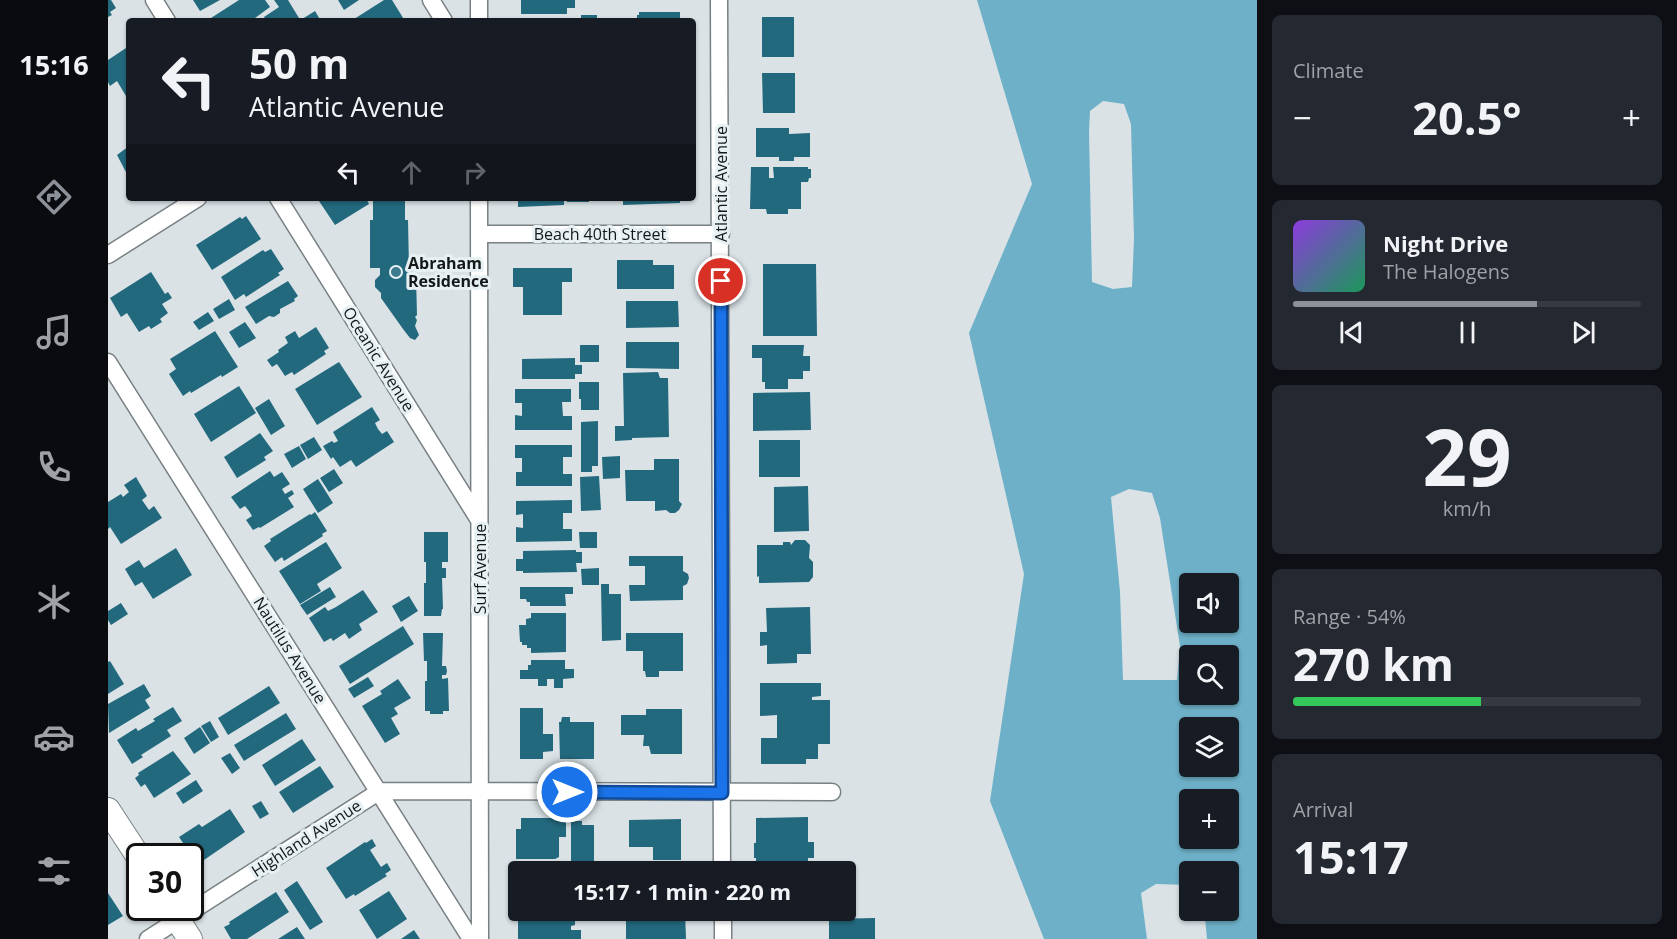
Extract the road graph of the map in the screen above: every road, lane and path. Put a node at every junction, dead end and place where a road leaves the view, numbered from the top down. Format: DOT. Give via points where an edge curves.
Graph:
graph roads {
  1 [pos="154,0"];
  2 [pos="431,0"];
  3 [pos="479,0"];
  4 [pos="719,0"];
  5 [pos="165,18"];
  6 [pos="442,18"];
  7 [pos="477,18"];
  8 [pos="193,201"];
  9 [pos="280,201"];
  10 [pos="479,201"];
  11 [pos="479,234"];
  12 [pos="721,234"];
  13 [pos="108,255"];
  14 [pos="108,362"];
  15 [pos="479,520"];
  16 [pos="380,791"];
  17 [pos="480,792"];
  18 [pos="832,792"];
  19 [pos="722,793"];
  20 [pos="108,810"];
  21 [pos="130,843"];
  22 [pos="722,861"];
  23 [pos="723,921"];
  24 [pos="180,922"];
  25 [pos="148,939"];
  26 [pos="471,939"];
  27 [pos="480,939"];
  28 [pos="723,939"];
  1 -- 5 [label="street"];
  2 -- 6 [label="street"];
  3 -- 7 [label="street"];
  4 -- 12 [label="street, Atlantic Avenue"];
  8 -- 13 [label="street"];
  9 -- 15 [label="street, Oceanic Avenue"];
  10 -- 11 [label="street, Surf Avenue"];
  11 -- 12 [label="street, Beach 40th Street"];
  11 -- 15 [label="street, Surf Avenue"];
  12 -- 19 [label="street, Atlantic Avenue"];
  14 -- 16 [label="street, Nautilus Avenue"];
  15 -- 17 [label="street, Surf Avenue"];
  16 -- 17 [label="street, Highland Avenue"];
  16 -- 24 [label="street, Highland Avenue"];
  16 -- 26 [label="street, Nautilus Avenue"];
  17 -- 19 [label="street, Highland Avenue"];
  17 -- 27 [label="street, Surf Avenue"];
  18 -- 19 [label="street, Highland Avenue"];
  19 -- 22 [label="street, Atlantic Avenue"];
  20 -- 21 [label="main road"];
  23 -- 28 [label="street"];
  24 -- 25 [label="street, Highland Avenue"];
}
